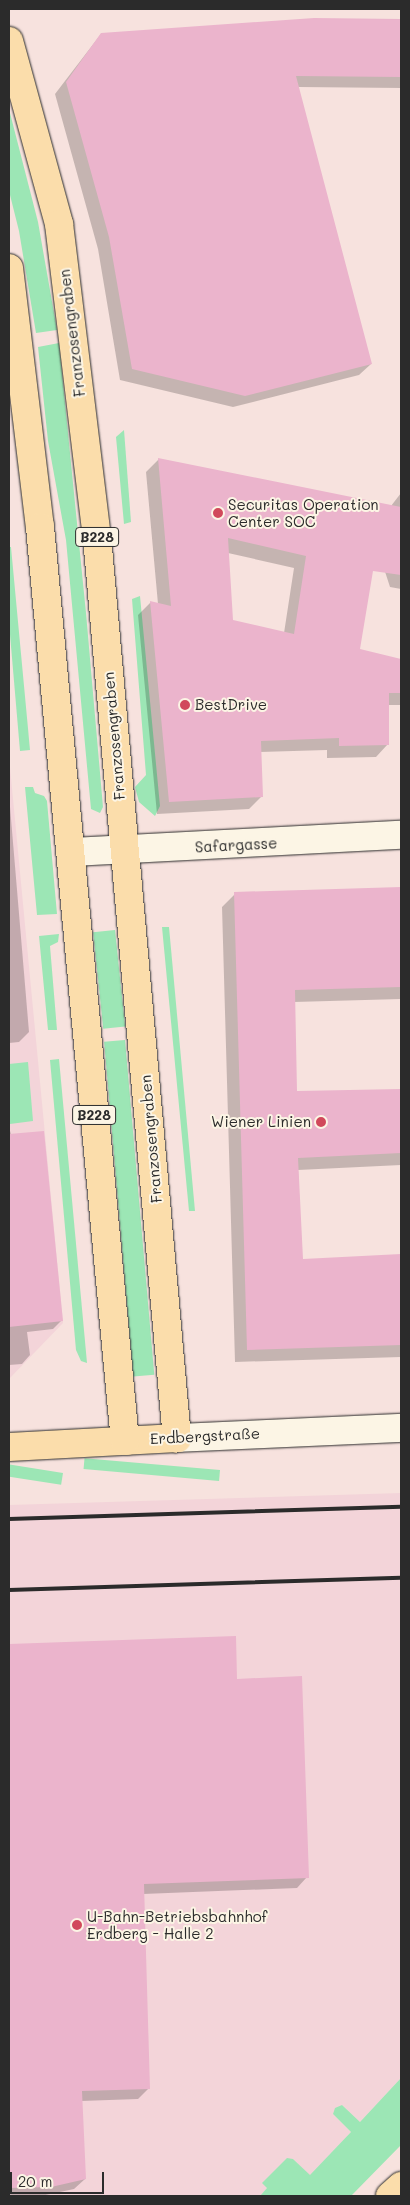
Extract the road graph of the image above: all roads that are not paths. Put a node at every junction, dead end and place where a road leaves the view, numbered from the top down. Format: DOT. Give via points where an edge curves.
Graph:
graph roads {
  1 [pos="9,41"];
  2 [pos="9,268"];
  3 [pos="401,835"];
  4 [pos="124,850"];
  5 [pos="72,852"];
  6 [pos="401,1428"];
  7 [pos="177,1438"];
  8 [pos="125,1441"];
  9 [pos="9,1447"];
  10 [pos="401,2186"];
  11 [pos="390,2196"];
  1 -- 4 [label="main road, Franzosengraben / B228" via="59,224 97,537"];
  2 -- 5 [label="main road, B228" via="39,517"];
  3 -- 4 [label="street, Safargasse"];
  4 -- 5 [label="street, Safargasse"];
  4 -- 7 [label="main road, Franzosengraben / B228"];
  5 -- 8 [label="main road, B228"];
  6 -- 7 [label="street, Erdbergstraße"];
  7 -- 8 [label="main road, Erdbergstraße"];
  8 -- 9 [label="main road, Erdbergstraße"];
  10 -- 11 [label="main road"];
}
